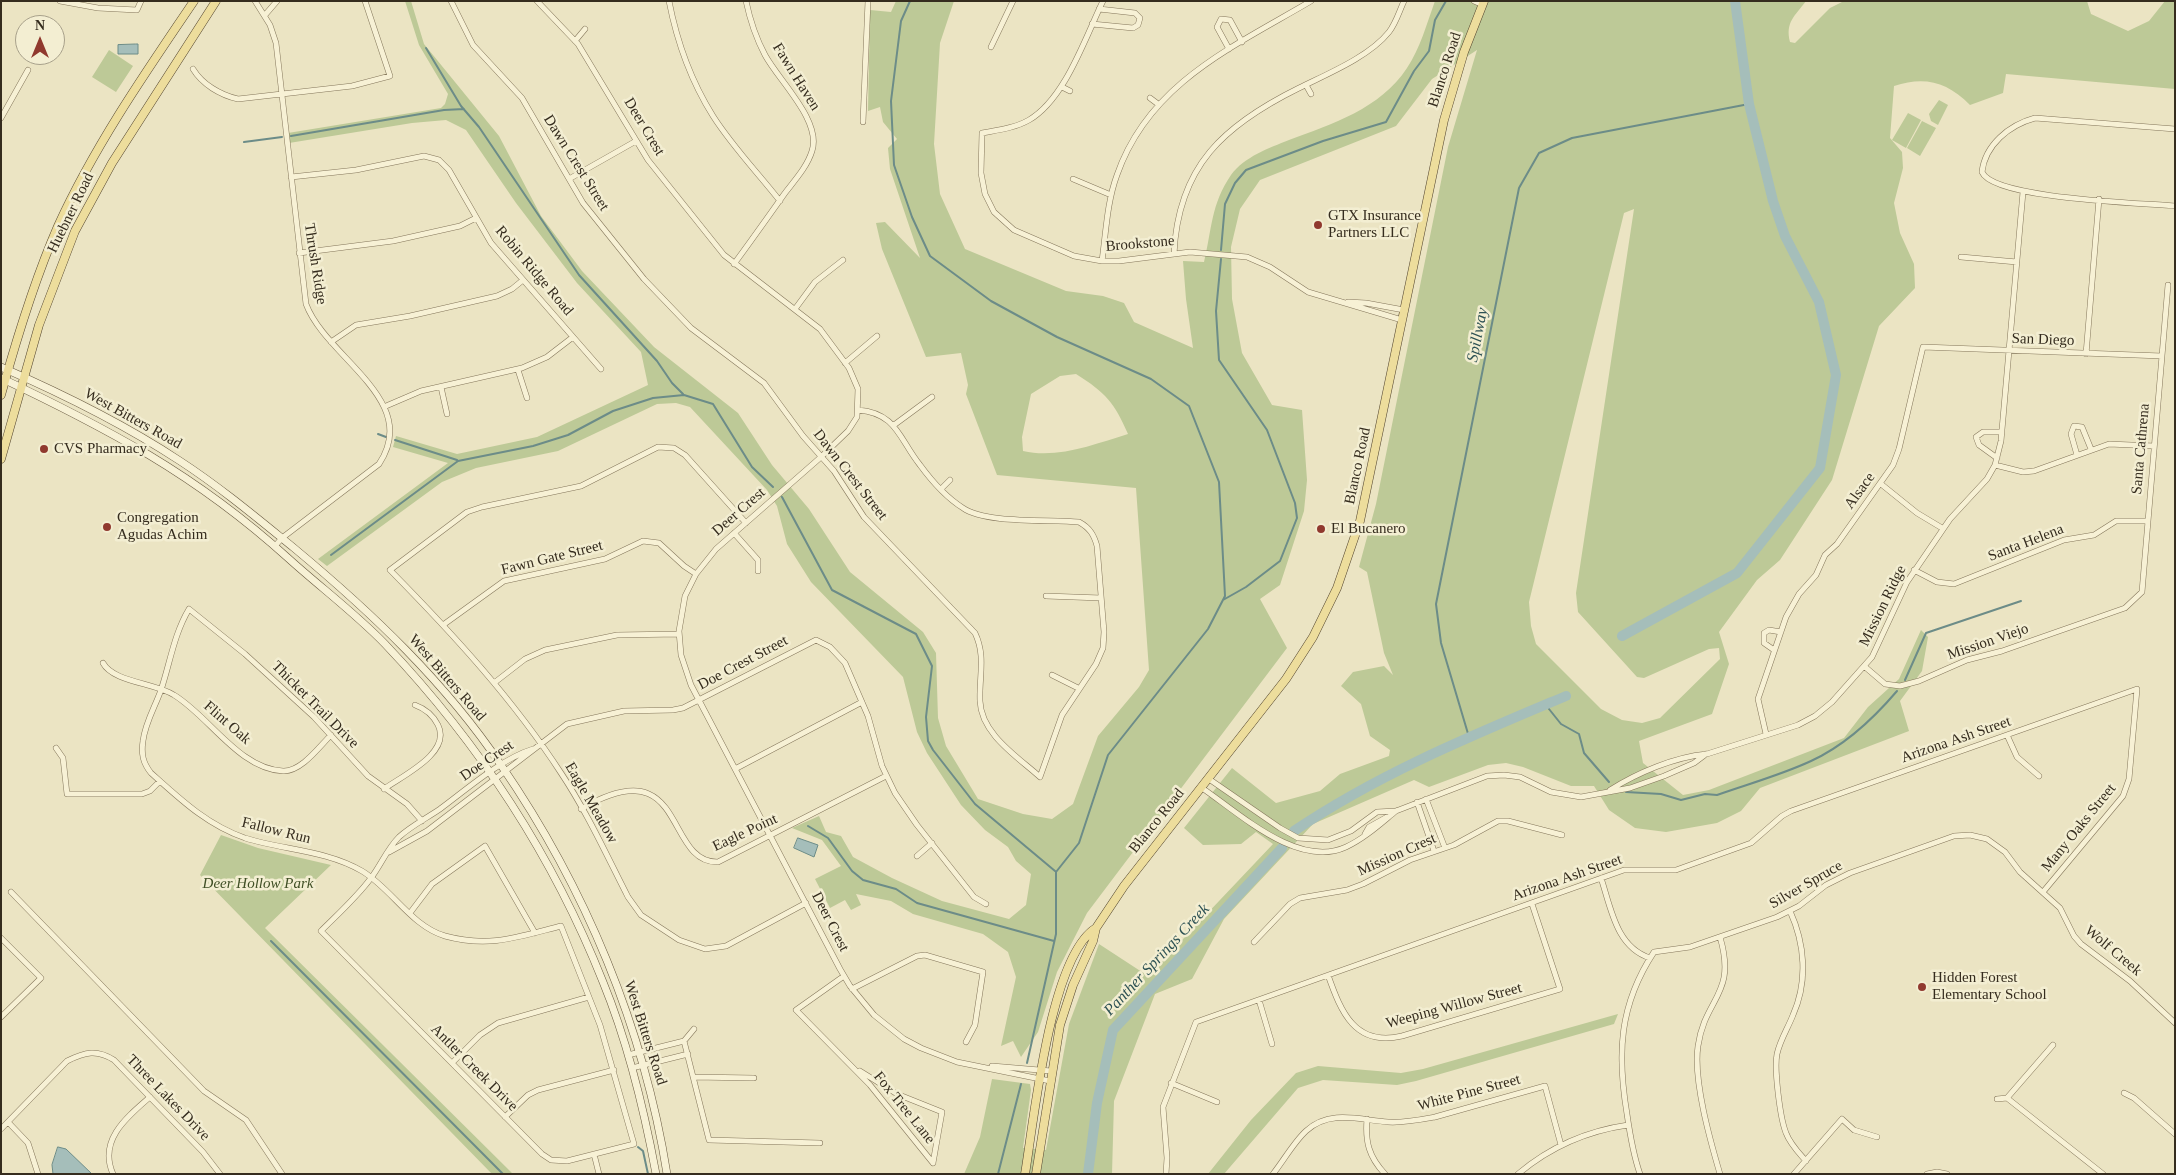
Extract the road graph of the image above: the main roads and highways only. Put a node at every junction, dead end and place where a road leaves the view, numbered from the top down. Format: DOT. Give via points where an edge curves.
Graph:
graph roads {
  1 [pos="194,1"];
  2 [pos="216,1"];
  3 [pos="1483,3"];
  4 [pos="66,213"];
  5 [pos="81,222"];
  6 [pos="5,368"];
  7 [pos="24,377"];
  8 [pos="3,379"];
  9 [pos="21,387"];
  10 [pos="1,395"];
  11 [pos="126,428"];
  12 [pos="119,437"];
  13 [pos="1,459"];
  14 [pos="1096,928"];
  15 [pos="656,1174"];
  16 [pos="667,1174"];
  17 [pos="1025,1174"];
  18 [pos="1036,1174"];
  1 -- 4 [label="main road, Huebner Road" via="96,154"];
  2 -- 5 [label="main road, Huebner Road" via="112,162"];
  3 -- 14 [label="main road, Blanco Road" via="1464,52 1444,120 1360,521 1338,588 1313,637 1286,679 1124,886"];
  4 -- 5 [label="main road"];
  4 -- 6 [label="main road, Huebner Road" via="32,291"];
  5 -- 7 [label="main road, Huebner Road" via="60,268"];
  6 -- 7 [label="main road, West Bitters Road"];
  6 -- 8 [label="main road, Huebner Road"];
  7 -- 9 [label="main road, Huebner Road"];
  7 -- 11 [label="main road, West Bitters Road"];
  8 -- 9 [label="main road, West Bitters Road"];
  8 -- 10 [label="main road, Huebner Road"];
  9 -- 12 [label="main road, West Bitters Road"];
  9 -- 13 [label="main road, Huebner Road"];
  11 -- 12 [label="main road"];
  11 -- 16 [label="main road, West Bitters Road" via="181,462 282,538 352,598 392,635 455,705 502,766 580,899 605,957 643,1065"];
  12 -- 15 [label="main road, West Bitters Road" via="243,520 384,643 446,713 492,772 570,904 604,984 632,1068"];
  14 -- 17 [label="main road, Blanco Road" via="1086,934 1067,972 1050,1024"];
  14 -- 18 [label="main road, Blanco Road" via="1062,1017"];
}
